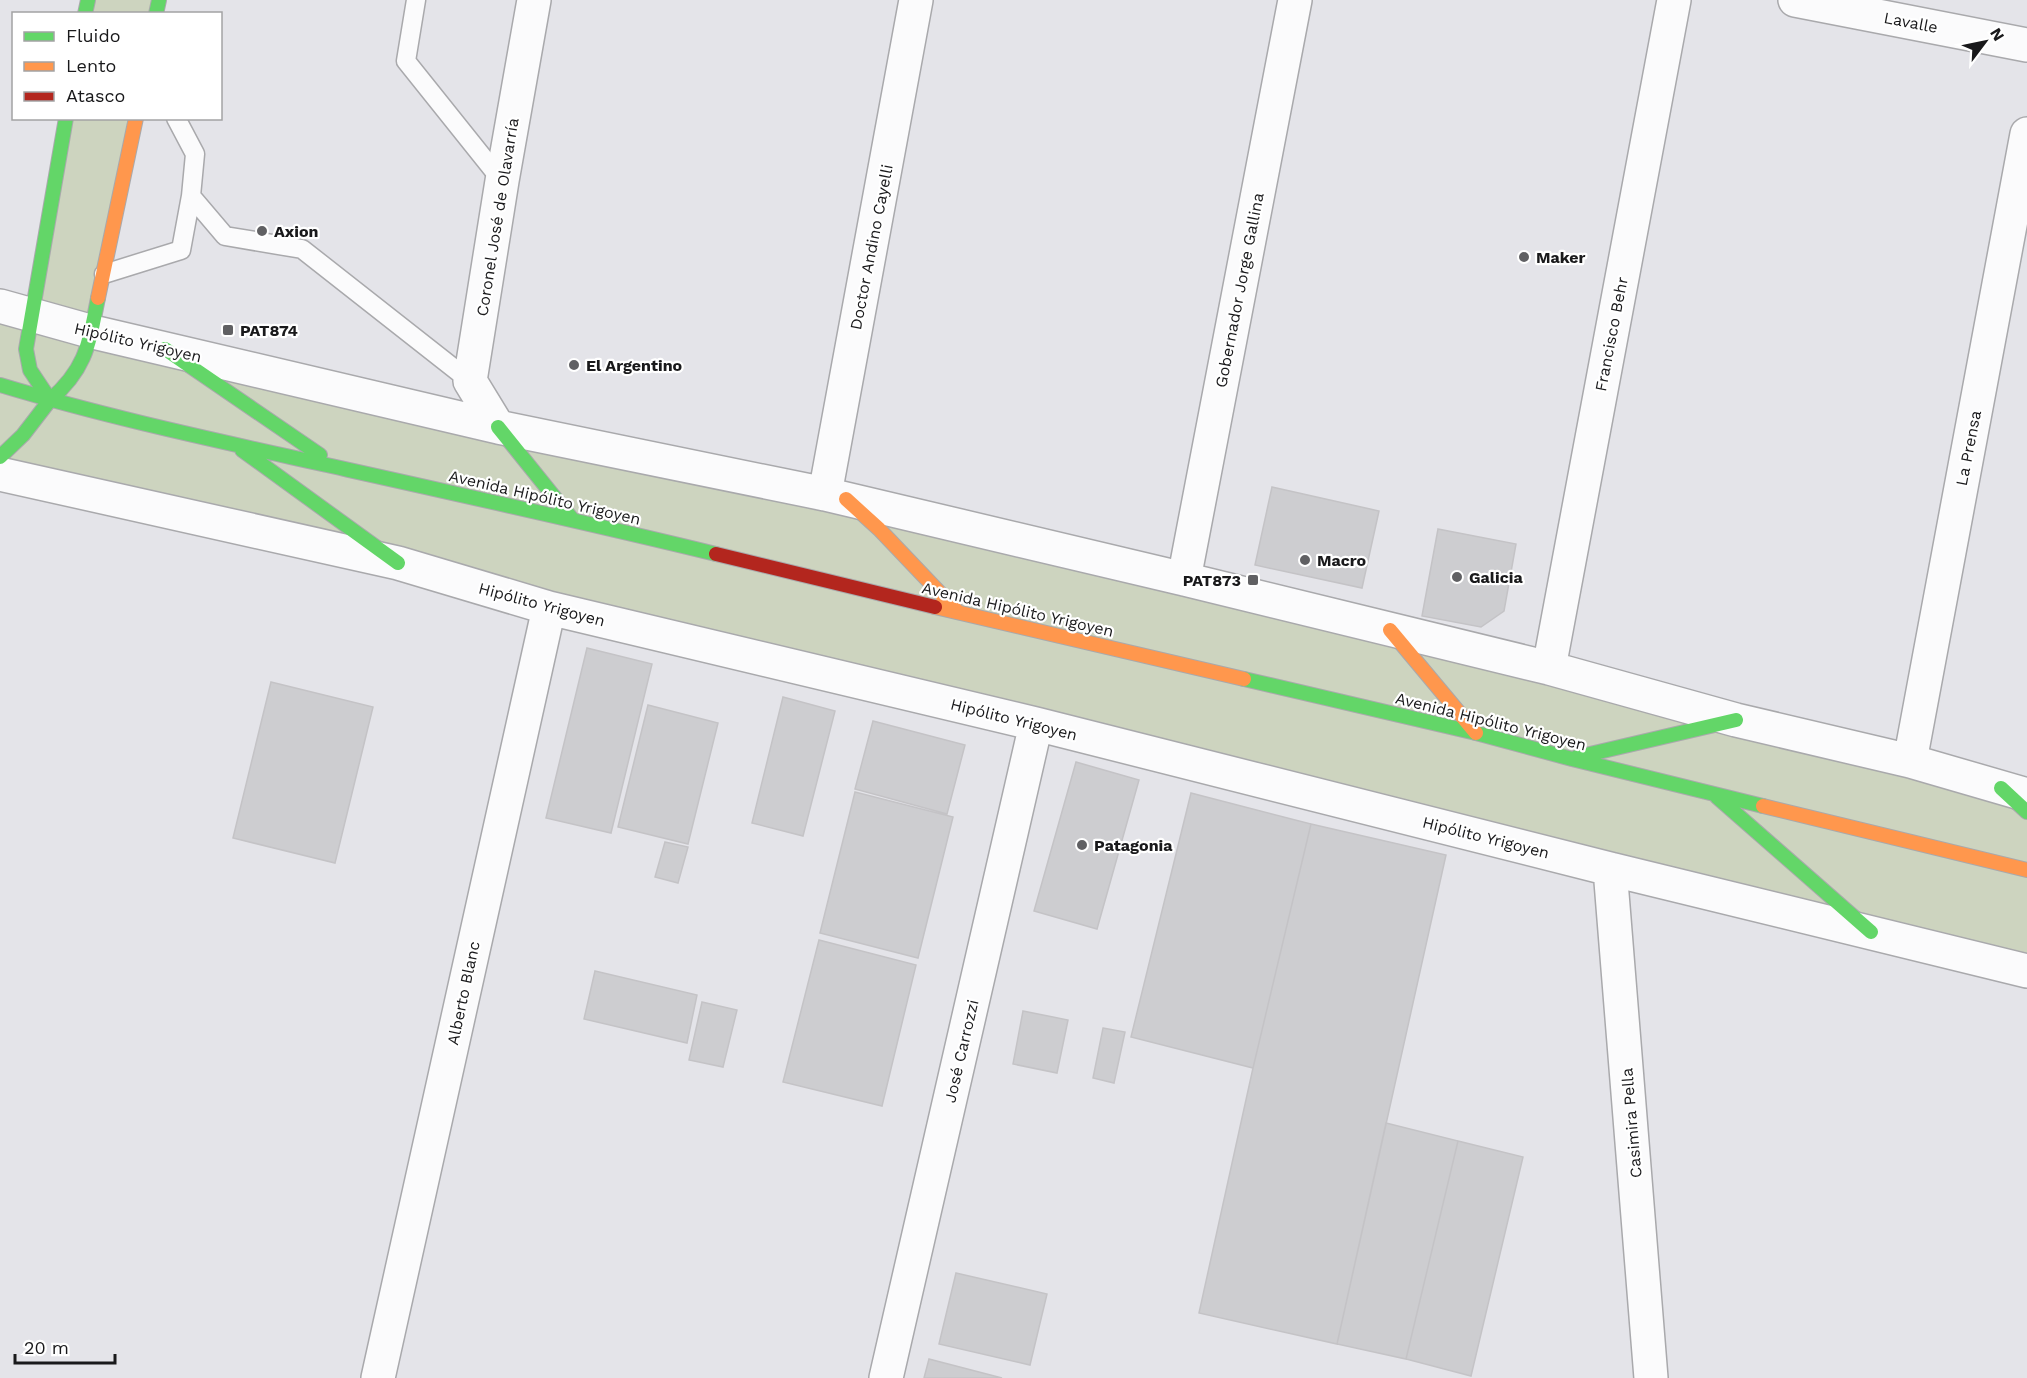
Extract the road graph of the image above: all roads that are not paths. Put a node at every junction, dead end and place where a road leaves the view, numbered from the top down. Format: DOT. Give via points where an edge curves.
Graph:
graph roads {
  1 [pos="416,0"];
  2 [pos="534,0"];
  3 [pos="916,0"];
  4 [pos="1295,0"];
  5 [pos="1674,0"];
  6 [pos="1795,0"];
  7 [pos="2027,45"];
  8 [pos="65,120"];
  9 [pos="136,120"];
  10 [pos="177,120"];
  11 [pos="2027,134"];
  12 [pos="502,181"];
  13 [pos="191,196"];
  14 [pos="104,274"];
  15 [pos="15,310"];
  16 [pos="93,332"];
  17 [pos="165,349"];
  18 [pos="470,381"];
  19 [pos="0,385"];
  20 [pos="50,400"];
  21 [pos="498,427"];
  22 [pos="234,444"];
  23 [pos="0,457"];
  24 [pos="334,465"];
  25 [pos="0,474"];
  26 [pos="835,497"];
  27 [pos="572,519"];
  28 [pos="398,563"];
  29 [pos="1184,579"];
  30 [pos="549,608"];
  31 [pos="958,612"];
  32 [pos="1390,630"];
  33 [pos="1549,668"];
  34 [pos="1736,720"];
  35 [pos="1036,724"];
  36 [pos="1476,733"];
  37 [pos="1572,759"];
  38 [pos="1910,761"];
  39 [pos="2014,791"];
  40 [pos="1713,794"];
  41 [pos="2027,812"];
  42 [pos="1610,869"];
  43 [pos="2027,870"];
  44 [pos="1870,932"];
  45 [pos="2027,970"];
  46 [pos="378,1378"];
  47 [pos="886,1378"];
  48 [pos="1651,1378"];
  1 -- 12 [label="lane" via="406,61"];
  2 -- 12 [label="street, Coronel José de Olavarría"];
  3 -- 26 [label="street, Doctor Andino Cayelli"];
  4 -- 29 [label="street, Gobernador Jorge Gallina"];
  5 -- 33 [label="street, Francisco Behr"];
  6 -- 7 [label="street, Lavalle"];
  8 -- 15 [label="main road"];
  9 -- 14 [label="main road"];
  10 -- 13 [label="lane" via="195,154"];
  11 -- 38 [label="street, La Prensa"];
  12 -- 18 [label="street, Coronel José de Olavarría"];
  13 -- 14 [label="lane" via="181,250"];
  13 -- 18 [label="lane" via="225,236 302,249"];
  14 -- 16 [label="main road"];
  15 -- 16 [label="street, Hipólito Yrigoyen"];
  15 -- 20 [label="main road" via="25,358"];
  16 -- 17 [label="street, Hipólito Yrigoyen"];
  16 -- 20 [label="main road" via="78,370"];
  17 -- 21 [label="street, Hipólito Yrigoyen"];
  17 -- 24 [label="main road"];
  18 -- 21 [label="street"];
  19 -- 20 [label="main road, Avenida Hipólito Yrigoyen"];
  20 -- 22 [label="main road, Avenida Hipólito Yrigoyen"];
  20 -- 23 [label="main road"];
  21 -- 26 [label="street, Hipólito Yrigoyen"];
  21 -- 27 [label="main road"];
  22 -- 24 [label="main road, Avenida Hipólito Yrigoyen"];
  22 -- 28 [label="main road"];
  24 -- 27 [label="main road, Avenida Hipólito Yrigoyen"];
  25 -- 28 [label="street, Hipólito Yrigoyen"];
  26 -- 29 [label="street, Hipólito Yrigoyen"];
  26 -- 31 [label="main road" via="879,529"];
  27 -- 31 [label="main road, Avenida Hipólito Yrigoyen"];
  28 -- 30 [label="street, Hipólito Yrigoyen"];
  29 -- 32 [label="street, Hipólito Yrigoyen"];
  30 -- 35 [label="street, Hipólito Yrigoyen"];
  30 -- 46 [label="street, Alberto Blanc"];
  31 -- 36 [label="main road, Avenida Hipólito Yrigoyen"];
  32 -- 33 [label="street, Hipólito Yrigoyen"];
  32 -- 36 [label="main road"];
  33 -- 34 [label="street, Hipólito Yrigoyen"];
  34 -- 37 [label="main road"];
  34 -- 38 [label="street, Hipólito Yrigoyen"];
  35 -- 42 [label="street, Hipólito Yrigoyen"];
  35 -- 47 [label="street, José Carrozzi"];
  36 -- 37 [label="main road, Avenida Hipólito Yrigoyen"];
  37 -- 40 [label="main road, Avenida Hipólito Yrigoyen"];
  38 -- 39 [label="street, Hipólito Yrigoyen"];
  39 -- 41 [label="main road"];
  40 -- 43 [label="main road, Avenida Hipólito Yrigoyen"];
  40 -- 44 [label="main road"];
  42 -- 44 [label="street, Hipólito Yrigoyen"];
  42 -- 48 [label="street, Casimira Pella"];
  44 -- 45 [label="street, Hipólito Yrigoyen"];
}
